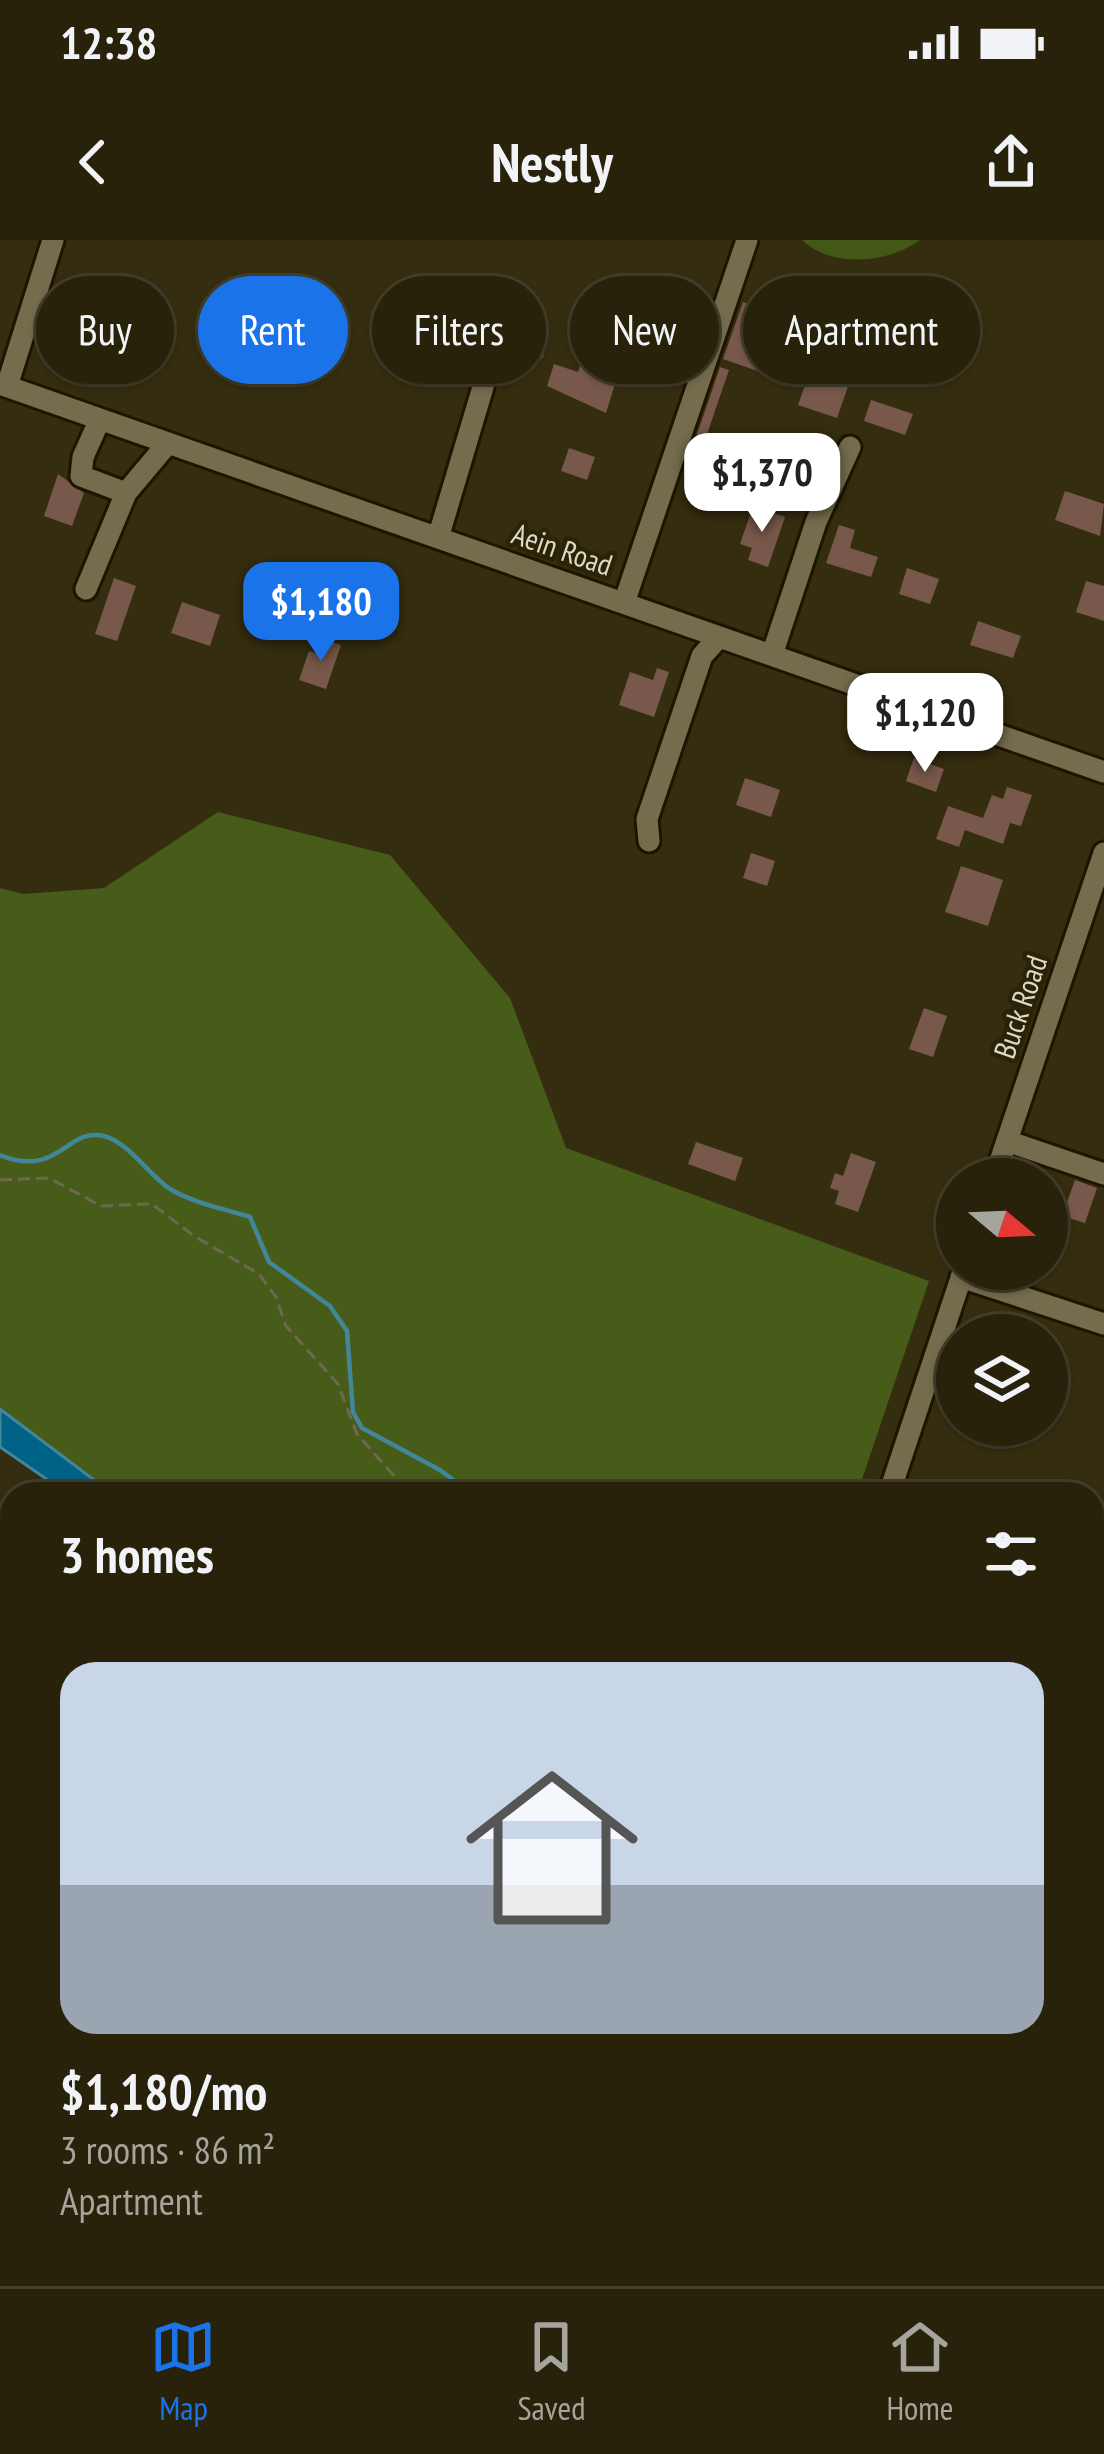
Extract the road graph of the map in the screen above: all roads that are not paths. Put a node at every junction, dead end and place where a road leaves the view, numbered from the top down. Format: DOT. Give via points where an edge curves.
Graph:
graph roads {
  1 [pos="53,240"];
  2 [pos="747,240"];
  3 [pos="4,385"];
  4 [pos="483,387"];
  5 [pos="100,419"];
  6 [pos="168,443"];
  7 [pos="850,448"];
  8 [pos="125,493"];
  9 [pos="438,538"];
  10 [pos="86,589"];
  11 [pos="624,603"];
  12 [pos="719,637"];
  13 [pos="772,656"];
  14 [pos="1104,772"];
  15 [pos="649,841"];
  16 [pos="1104,853"];
  17 [pos="1007,1142"];
  18 [pos="1001,1158"];
  19 [pos="1104,1174"];
  20 [pos="957,1290"];
  21 [pos="1010,1290"];
  22 [pos="1104,1324"];
  23 [pos="893,1482"];
  1 -- 3 [label="street"];
  2 -- 11 [label="street"];
  3 -- 5 [label="street, Aein Road"];
  4 -- 9 [label="street"];
  5 -- 6 [label="street, Aein Road"];
  5 -- 8 [label="street" via="81,476"];
  6 -- 8 [label="street"];
  6 -- 9 [label="street, Aein Road"];
  7 -- 13 [label="street"];
  8 -- 10 [label="street"];
  9 -- 11 [label="street, Aein Road"];
  11 -- 12 [label="street, Aein Road"];
  12 -- 13 [label="street, Aein Road"];
  12 -- 15 [label="street" via="702,656 647,819"];
  13 -- 14 [label="street, Aein Road"];
  16 -- 17 [label="street, Buck Road"];
  17 -- 18 [label="street, Buck Road"];
  17 -- 19 [label="street"];
  20 -- 23 [label="street"];
  21 -- 22 [label="street"];
}
